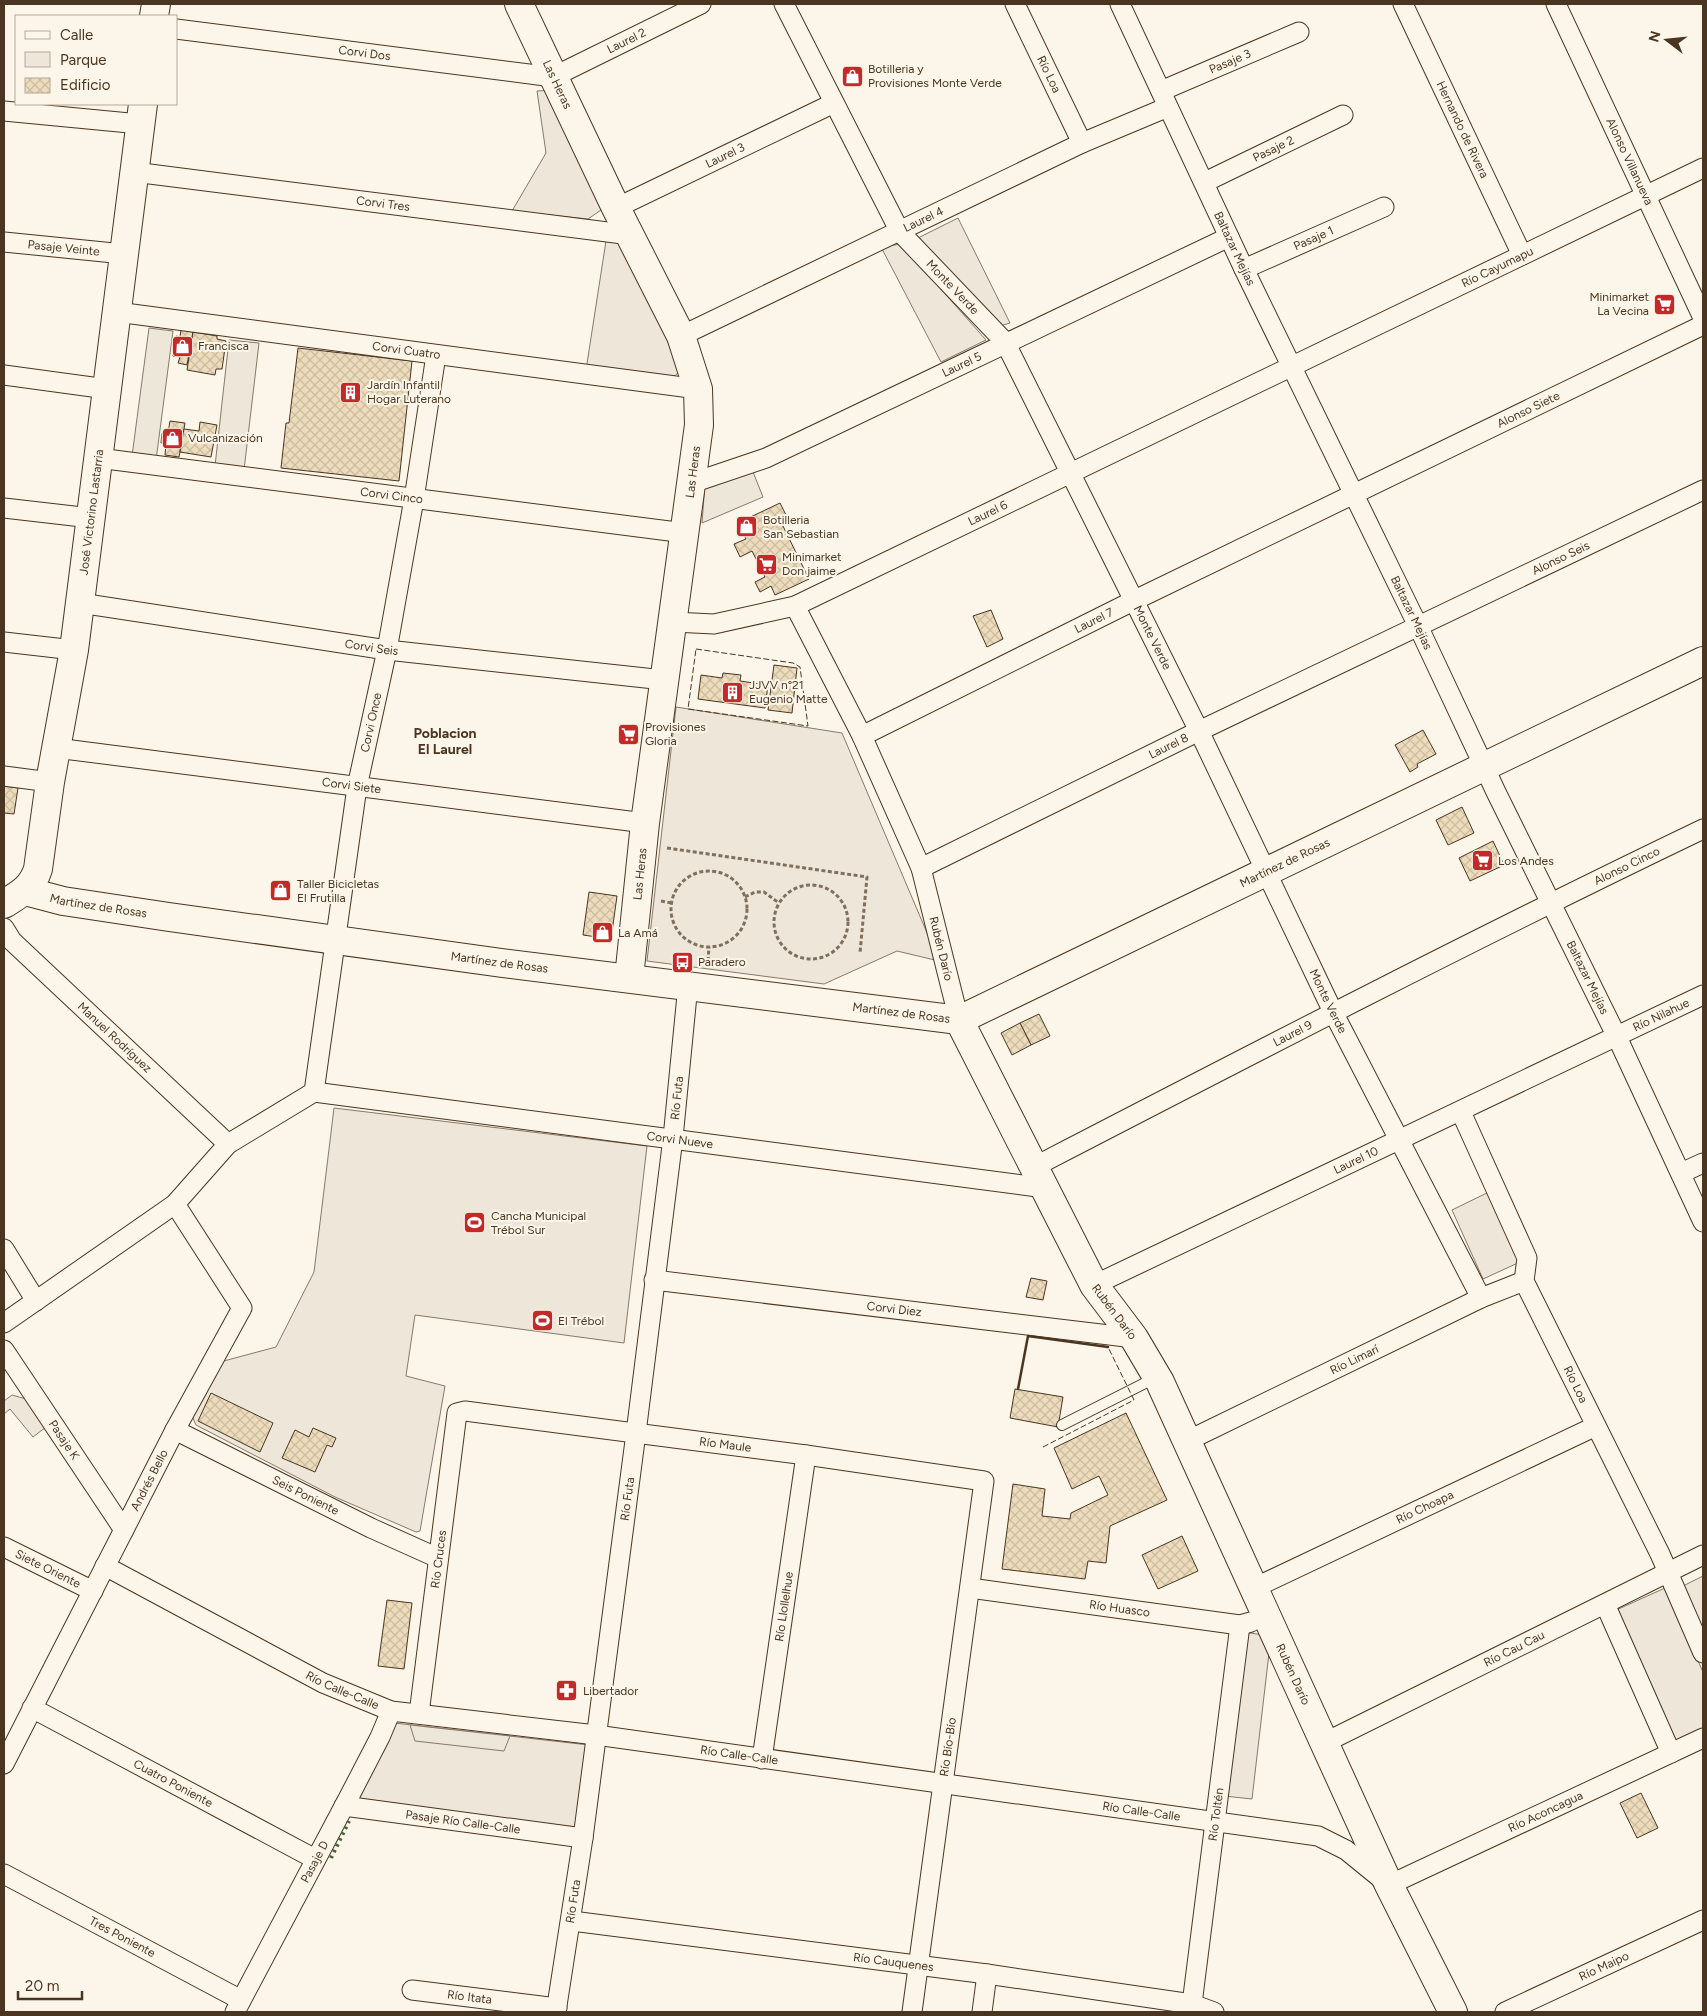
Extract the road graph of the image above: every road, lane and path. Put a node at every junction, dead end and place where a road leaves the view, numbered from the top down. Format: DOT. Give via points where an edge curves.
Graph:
graph roads {
  1 [pos="519,4"];
  2 [pos="701,4"];
  3 [pos="784,4"];
  4 [pos="1015,4"];
  5 [pos="1121,4"];
  6 [pos="1403,4"];
  7 [pos="1556,4"];
  8 [pos="178,30"];
  9 [pos="1299,32"];
  10 [pos="553,77"];
  11 [pos="1165,99"];
  12 [pos="834,103"];
  13 [pos="4,111"];
  14 [pos="142,114"];
  15 [pos="1343,115"];
  16 [pos="1082,143"];
  17 [pos="1703,168"];
  18 [pos="134,172"];
  19 [pos="1205,182"];
  20 [pos="1646,195"];
  21 [pos="1384,207"];
  22 [pos="616,208"];
  23 [pos="900,232"];
  24 [pos="631,234"];
  25 [pos="1229,237"];
  26 [pos="4,242"];
  27 [pos="124,254"];
  28 [pos="1522,255"];
  29 [pos="1244,268"];
  30 [pos="117,312"];
  31 [pos="1703,318"];
  32 [pos="1703,325"];
  33 [pos="682,336"];
  34 [pos="1005,342"];
  35 [pos="436,355"];
  36 [pos="1292,366"];
  37 [pos="4,376"];
  38 [pos="107,389"];
  39 [pos="698,389"];
  40 [pos="98,458"];
  41 [pos="1070,473"];
  42 [pos="692,484"];
  43 [pos="1703,490"];
  44 [pos="1354,494"];
  45 [pos="414,498"];
  46 [pos="4,508"];
  47 [pos="91,518"];
  48 [pos="685,533"];
  49 [pos="1135,600"];
  50 [pos="80,603"];
  51 [pos="795,606"];
  52 [pos="673,622"];
  53 [pos="1419,628"];
  54 [pos="4,642"];
  55 [pos="74,650"];
  56 [pos="387,650"];
  57 [pos="1703,661"];
  58 [pos="664,680"];
  59 [pos="1199,730"];
  60 [pos="862,736"];
  61 [pos="56,748"];
  62 [pos="1485,766"];
  63 [pos="4,776"];
  64 [pos="50,782"];
  65 [pos="357,786"];
  66 [pos="645,823"];
  67 [pos="1703,830"];
  68 [pos="667,848"];
  69 [pos="921,868"];
  70 [pos="1267,872"];
  71 [pos="15,897"];
  72 [pos="745,897"];
  73 [pos="661,901"];
  74 [pos="672,902"];
  75 [pos="1552,902"];
  76 [pos="780,903"];
  77 [pos="4,928"];
  78 [pos="336,940"];
  79 [pos="709,947"];
  80 [pos="860,953"];
  81 [pos="708,961"];
  82 [pos="629,978"];
  83 [pos="688,985"];
  84 [pos="1703,995"];
  85 [pos="1333,1012"];
  86 [pos="959,1020"];
  87 [pos="1618,1037"];
  88 [pos="314,1092"];
  89 [pos="1461,1112"];
  90 [pos="673,1138"];
  91 [pos="1398,1142"];
  92 [pos="228,1144"];
  93 [pos="1703,1163"];
  94 [pos="1681,1173"];
  95 [pos="1040,1178"];
  96 [pos="175,1204"];
  97 [pos="1703,1222"];
  98 [pos="4,1249"];
  99 [pos="654,1280"];
  100 [pos="1524,1281"];
  101 [pos="1094,1285"];
  102 [pos="1481,1298"];
  103 [pos="36,1301"];
  104 [pos="4,1323"];
  105 [pos="1134,1338"];
  106 [pos="4,1350"];
  107 [pos="1157,1377"];
  108 [pos="465,1410"];
  109 [pos="1062,1425"];
  110 [pos="1596,1426"];
  111 [pos="175,1430"];
  112 [pos="636,1433"];
  113 [pos="1187,1441"];
  114 [pos="806,1455"];
  115 [pos="984,1481"];
  116 [pos="124,1530"];
  117 [pos="4,1547"];
  118 [pos="1703,1555"];
  119 [pos="438,1558"];
  120 [pos="105,1566"];
  121 [pos="1668,1573"];
  122 [pos="970,1588"];
  123 [pos="1254,1588"];
  124 [pos="93,1590"];
  125 [pos="1605,1604"];
  126 [pos="1269,1617"];
  127 [pos="1240,1626"];
  128 [pos="1703,1653"];
  129 [pos="32,1708"];
  130 [pos="391,1711"];
  131 [pos="419,1714"];
  132 [pos="11,1732"];
  133 [pos="596,1735"];
  134 [pos="1703,1738"];
  135 [pos="1326,1742"];
  136 [pos="1670,1753"];
  137 [pos="762,1759"];
  138 [pos="4,1764"];
  139 [pos="943,1784"];
  140 [pos="344,1806"];
  141 [pos="1217,1821"];
  142 [pos="583,1838"];
  143 [pos="315,1859"];
  144 [pos="4,1874"];
  145 [pos="1390,1885"];
  146 [pos="1703,1920"];
  147 [pos="572,1921"];
  148 [pos="918,1965"];
  149 [pos="987,1974"];
  150 [pos="412,1990"];
  151 [pos="1192,2004"];
  152 [pos="238,2006"];
  153 [pos="556,2010"];
  154 [pos="912,2012"];
  155 [pos="982,2012"];
  156 [pos="1214,2012"];
  157 [pos="1453,2012"];
  158 [pos="1505,2012"];
  1 -- 10 [label="street, Las Heras"];
  2 -- 10 [label="street, Laurel 2"];
  3 -- 12 [label="street, Monte Verde"];
  4 -- 16 [label="street, Río Loa"];
  5 -- 11 [label="street, Baltazar Mejías"];
  6 -- 28 [label="street, Hernando de Rivera"];
  7 -- 20 [label="street, Alonso Villanueva"];
  8 -- 10 [label="street, Corvi Dos"];
  9 -- 11 [label="street, Pasaje 3"];
  10 -- 22 [label="street, Las Heras"];
  11 -- 16 [label="street, Laurel 4"];
  11 -- 19 [label="street, Baltazar Mejías"];
  12 -- 22 [label="street, Laurel 3"];
  12 -- 23 [label="street, Monte Verde"];
  13 -- 14 [label="street"];
  14 -- 18 [label="street, José Victorino Lastarria"];
  15 -- 19 [label="street, Pasaje 2"];
  16 -- 23 [label="street, Laurel 4"];
  17 -- 20 [label="street, Río Cayumapu"];
  18 -- 24 [label="street, Corvi Tres"];
  18 -- 27 [label="street, José Victorino Lastarria"];
  19 -- 25 [label="street, Baltazar Mejías"];
  20 -- 28 [label="street, Río Cayumapu"];
  20 -- 31 [label="street, Alonso Villanueva"];
  21 -- 29 [label="street, Pasaje 1"];
  22 -- 24 [label="street, Las Heras"];
  23 -- 33 [label="street, Laurel 4"];
  23 -- 34 [label="street, Monte Verde"];
  24 -- 33 [label="street, Las Heras"];
  25 -- 29 [label="street, Baltazar Mejías"];
  25 -- 34 [label="street, Laurel 5"];
  26 -- 27 [label="street, Pasaje Veinte"];
  27 -- 30 [label="street, José Victorino Lastarria"];
  28 -- 36 [label="street, Río Cayumapu"];
  29 -- 36 [label="street, Baltazar Mejías"];
  30 -- 35 [label="street, Corvi Cuatro"];
  30 -- 38 [label="street, José Victorino Lastarria"];
  32 -- 44 [label="street, Alonso Siete"];
  33 -- 39 [label="street, Las Heras"];
  34 -- 41 [label="street, Monte Verde"];
  34 -- 42 [label="street, Laurel 5" via="766,458"];
  35 -- 39 [label="street, Corvi Cuatro"];
  35 -- 45 [label="street, Corvi Once"];
  36 -- 41 [label="street, Laurel 6"];
  36 -- 44 [label="street, Baltazar Mejías"];
  37 -- 38 [label="street"];
  38 -- 40 [label="street, José Victorino Lastarria"];
  39 -- 42 [label="street, Las Heras" via="699,426"];
  40 -- 45 [label="street, Corvi Cinco"];
  40 -- 47 [label="street, José Victorino Lastarria"];
  41 -- 49 [label="street, Monte Verde"];
  41 -- 51 [label="street, Laurel 6"];
  42 -- 48 [label="street, Las Heras"];
  43 -- 53 [label="street, Alonso Seis"];
  44 -- 49 [label="street, Laurel 7"];
  44 -- 53 [label="street, Baltazar Mejías"];
  45 -- 48 [label="street, Corvi Cinco"];
  45 -- 56 [label="street, Corvi Once"];
  46 -- 47 [label="street"];
  47 -- 50 [label="street, José Victorino Lastarria"];
  48 -- 52 [label="street, Las Heras"];
  49 -- 59 [label="street, Monte Verde"];
  49 -- 60 [label="street, Laurel 7"];
  50 -- 55 [label="street, José Victorino Lastarria"];
  50 -- 56 [label="street, Corvi Seis"];
  51 -- 52 [label="street, Laurel 6" via="714,624"];
  51 -- 60 [label="street, Rubén Darío"];
  52 -- 58 [label="street, Las Heras"];
  53 -- 59 [label="street, Laurel 8"];
  53 -- 62 [label="street, Baltazar Mejías"];
  54 -- 55 [label="street"];
  55 -- 61 [label="street, José Victorino Lastarria"];
  56 -- 58 [label="street, Corvi Seis"];
  56 -- 65 [label="street, Corvi Once"];
  57 -- 62 [label="street, Martínez de Rosas"];
  58 -- 66 [label="street, Las Heras"];
  59 -- 69 [label="street, Laurel 8"];
  59 -- 70 [label="street, Monte Verde"];
  60 -- 69 [label="street, Rubén Darío"];
  61 -- 64 [label="street, José Victorino Lastarria"];
  61 -- 65 [label="street, Corvi Siete"];
  62 -- 70 [label="street, Martínez de Rosas"];
  62 -- 75 [label="street, Baltazar Mejías"];
  63 -- 64 [label="street"];
  64 -- 71 [label="street, José Victorino Lastarria" via="38,869 34,881"];
  65 -- 66 [label="street, Corvi Siete"];
  65 -- 78 [label="street, Corvi Once"];
  66 -- 82 [label="street, Las Heras"];
  67 -- 75 [label="street, Alonso Cinco"];
  68 -- 80 [label="path" via="867,876"];
  69 -- 86 [label="street, Rubén Darío"];
  70 -- 85 [label="street, Monte Verde"];
  70 -- 86 [label="street, Martínez de Rosas"];
  71 -- 78 [label="street, Martínez de Rosas"];
  72 -- 74 [label="path" via="730,877 706,871 684,881"];
  72 -- 76 [label="path" via="764,892"];
  72 -- 79 [label="path" via="745,920 740,931 732,940"];
  73 -- 74 [label="path"];
  74 -- 79 [label="path" via="671,913 680,934 698,945"];
  75 -- 85 [label="street, Laurel 9"];
  75 -- 87 [label="street, Baltazar Mejías"];
  76 -- 76 [label="path" via="775,913 776,934 788,951 797,957 814,959 830,955 845,938 848,928 845,906 829,890 819,886 796,888"];
  77 -- 92 [label="street, Manuel Rodríguez" via="12,941"];
  78 -- 82 [label="street, Martínez de Rosas"];
  78 -- 88 [label="street, Corvi Once"];
  79 -- 81 [label="path"];
  82 -- 83 [label="street, Martínez de Rosas"];
  83 -- 86 [label="street, Martínez de Rosas"];
  83 -- 90 [label="street, Río Futa"];
  84 -- 87 [label="street, Río Nilahue"];
  85 -- 91 [label="street, Monte Verde"];
  85 -- 95 [label="street, Laurel 9"];
  86 -- 95 [label="street, Rubén Darío"];
  87 -- 89 [label="street, Laurel 10"];
  87 -- 94 [label="street, Baltazar Mejías"];
  88 -- 90 [label="street, Corvi Nueve"];
  88 -- 92 [label="street"];
  89 -- 91 [label="street, Laurel 10"];
  89 -- 100 [label="street" via="1527,1258"];
  90 -- 95 [label="street, Corvi Nueve"];
  90 -- 99 [label="street, Río Futa"];
  91 -- 101 [label="street, Laurel 10"];
  91 -- 102 [label="street, Monte Verde"];
  92 -- 96 [label="street"];
  93 -- 94 [label="street"];
  94 -- 97 [label="street, Baltazar Mejías"];
  95 -- 101 [label="street, Rubén Darío"];
  96 -- 103 [label="street"];
  96 -- 111 [label="street, Andrés Bello" via="242,1308"];
  98 -- 103 [label="street"];
  99 -- 105 [label="street, Corvi Diez"];
  99 -- 112 [label="street, Río Futa"];
  100 -- 102 [label="street, Río Limarí"];
  100 -- 110 [label="street, Río Loa"];
  101 -- 105 [label="street, Rubén Darío"];
  102 -- 113 [label="street, Río Limarí"];
  103 -- 104 [label="street"];
  105 -- 107 [label="street, Rubén Darío"];
  106 -- 116 [label="street, Pasaje K"];
  107 -- 109 [label="lane"];
  107 -- 113 [label="street, Rubén Darío"];
  108 -- 112 [label="street, Río Maule"];
  108 -- 119 [label="street, Río Cruces" via="457,1413"];
  110 -- 121 [label="street, Río Loa"];
  110 -- 123 [label="street, Río Choapa"];
  111 -- 116 [label="street, Andrés Bello"];
  111 -- 119 [label="street, Seis Poniente"];
  112 -- 114 [label="street, Río Maule"];
  112 -- 133 [label="street, Río Futa"];
  113 -- 123 [label="street, Rubén Darío"];
  114 -- 115 [label="street, Río Maule"];
  114 -- 137 [label="street, Río Llollelhue"];
  115 -- 122 [label="street, Río Bío-Bío"];
  116 -- 120 [label="street, Andrés Bello"];
  117 -- 124 [label="street, Siete Oriente"];
  118 -- 121 [label="street, Río Cau Cau"];
  119 -- 131 [label="street, Río Cruces"];
  120 -- 124 [label="street, Andrés Bello"];
  120 -- 130 [label="street, Río Calle-Calle" via="323,1683"];
  121 -- 125 [label="street, Río Cau Cau"];
  121 -- 128 [label="street, Río Loa"];
  122 -- 127 [label="street, Río Huasco"];
  122 -- 139 [label="street, Río Bío-Bío"];
  123 -- 126 [label="street, Rubén Darío"];
  124 -- 129 [label="street, Andrés Bello"];
  125 -- 135 [label="street, Río Cau Cau"];
  125 -- 136 [label="street"];
  126 -- 127 [label="street, Río Huasco"];
  126 -- 135 [label="street, Rubén Darío"];
  127 -- 141 [label="street, Río Toltén"];
  129 -- 132 [label="street, Andrés Bello"];
  129 -- 143 [label="street, Cuatro Poniente"];
  130 -- 131 [label="street, Río Calle-Calle"];
  130 -- 140 [label="street, Pasaje D"];
  131 -- 133 [label="street, Río Calle-Calle"];
  132 -- 138 [label="street, Andrés Bello"];
  133 -- 137 [label="street, Río Calle-Calle"];
  133 -- 142 [label="street, Río Futa"];
  134 -- 136 [label="street, Río Aconcagua"];
  135 -- 145 [label="street, Rubén Darío"];
  136 -- 145 [label="street, Río Aconcagua"];
  137 -- 139 [label="street, Río Calle-Calle"];
  139 -- 141 [label="street, Río Calle-Calle"];
  139 -- 148 [label="street, Río Bío-Bío"];
  140 -- 142 [label="street, Pasaje Río Calle-Calle"];
  140 -- 143 [label="street, Pasaje D"];
  141 -- 145 [label="street, Río Calle-Calle" via="1318,1836 1346,1850"];
  141 -- 151 [label="street, Río Toltén"];
  142 -- 147 [label="street, Río Futa"];
  143 -- 152 [label="street, Pasaje D"];
  144 -- 152 [label="street, Tres Poniente"];
  145 -- 157 [label="street, Rubén Darío"];
  146 -- 158 [label="street, Río Maipo"];
  147 -- 148 [label="street, Río Cauquenes"];
  147 -- 153 [label="street, Río Futa"];
  148 -- 149 [label="street, Río Cauquenes"];
  148 -- 154 [label="street, Río Bío-Bío"];
  149 -- 151 [label="street, Río Cauquenes"];
  149 -- 155 [label="street"];
  150 -- 153 [label="street, Río Itata"];
  151 -- 156 [label="street, Río Cauquenes"];
}
